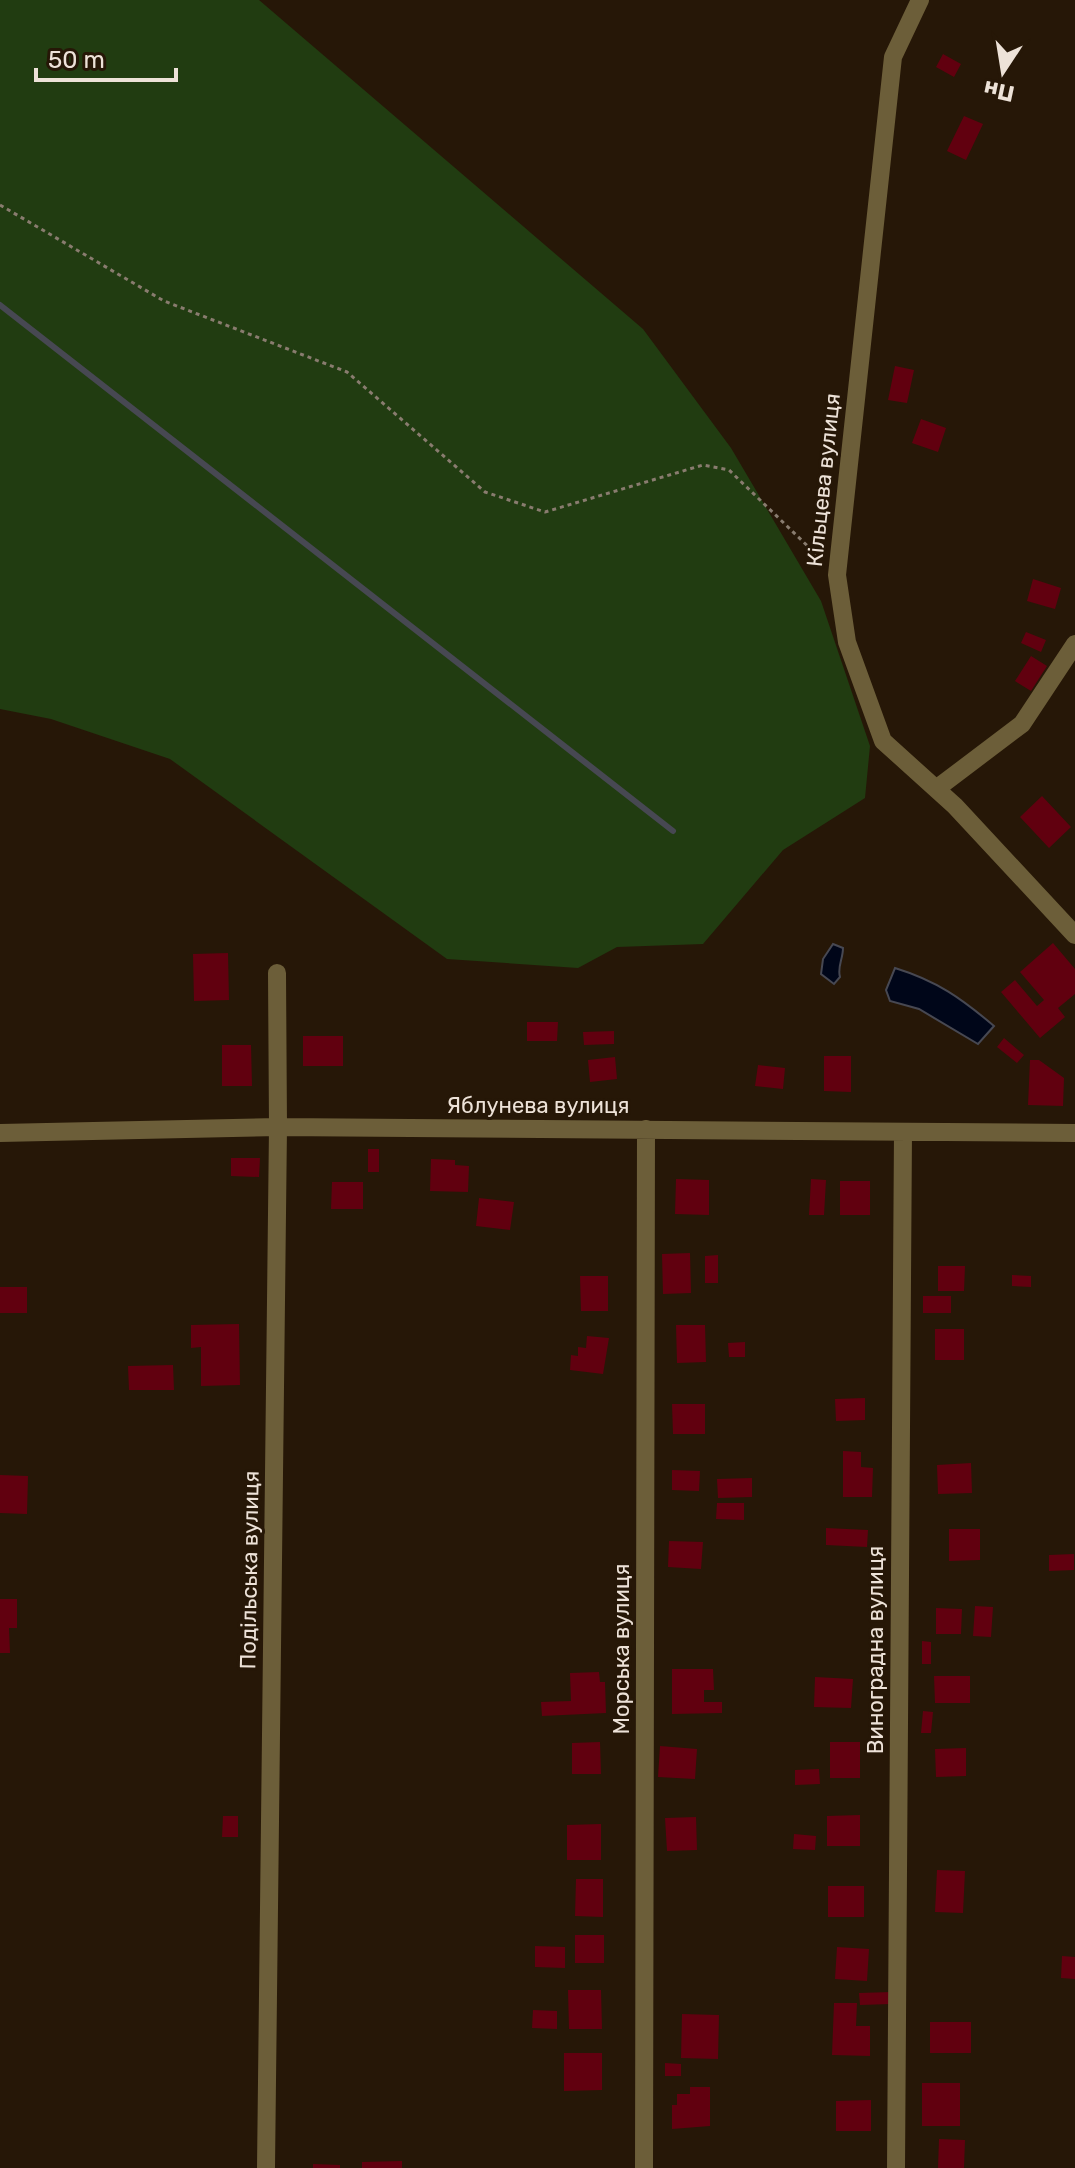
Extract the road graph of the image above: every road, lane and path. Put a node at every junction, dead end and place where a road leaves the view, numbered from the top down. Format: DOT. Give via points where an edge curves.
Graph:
graph roads {
  1 [pos="920,0"];
  2 [pos="0,205"];
  3 [pos="837,575"];
  4 [pos="1075,644"];
  5 [pos="936,789"];
  6 [pos="1075,935"];
  7 [pos="277,973"];
  8 [pos="278,1127"];
  9 [pos="646,1129"];
  10 [pos="903,1132"];
  11 [pos="0,1133"];
  12 [pos="1075,1133"];
  13 [pos="266,2168"];
  14 [pos="644,2168"];
  15 [pos="896,2168"];
  1 -- 3 [label="street, Кільцева вулиця" via="893,57"];
  2 -- 3 [label="path" via="164,301 347,372 485,492 545,512 703,465 729,470"];
  3 -- 5 [label="street, Кільцева вулиця" via="847,642 883,741"];
  4 -- 5 [label="street" via="1022,724"];
  5 -- 6 [label="street, Кільцева вулиця"];
  7 -- 8 [label="street, Подільська вулиця"];
  8 -- 9 [label="street, Яблунева вулиця"];
  8 -- 11 [label="street, Яблунева вулиця"];
  8 -- 13 [label="street, Подільська вулиця"];
  9 -- 10 [label="street, Яблунева вулиця"];
  9 -- 14 [label="street, Морська вулиця"];
  10 -- 12 [label="street, Яблунева вулиця"];
  10 -- 15 [label="street, Виноградна вулиця"];
}
